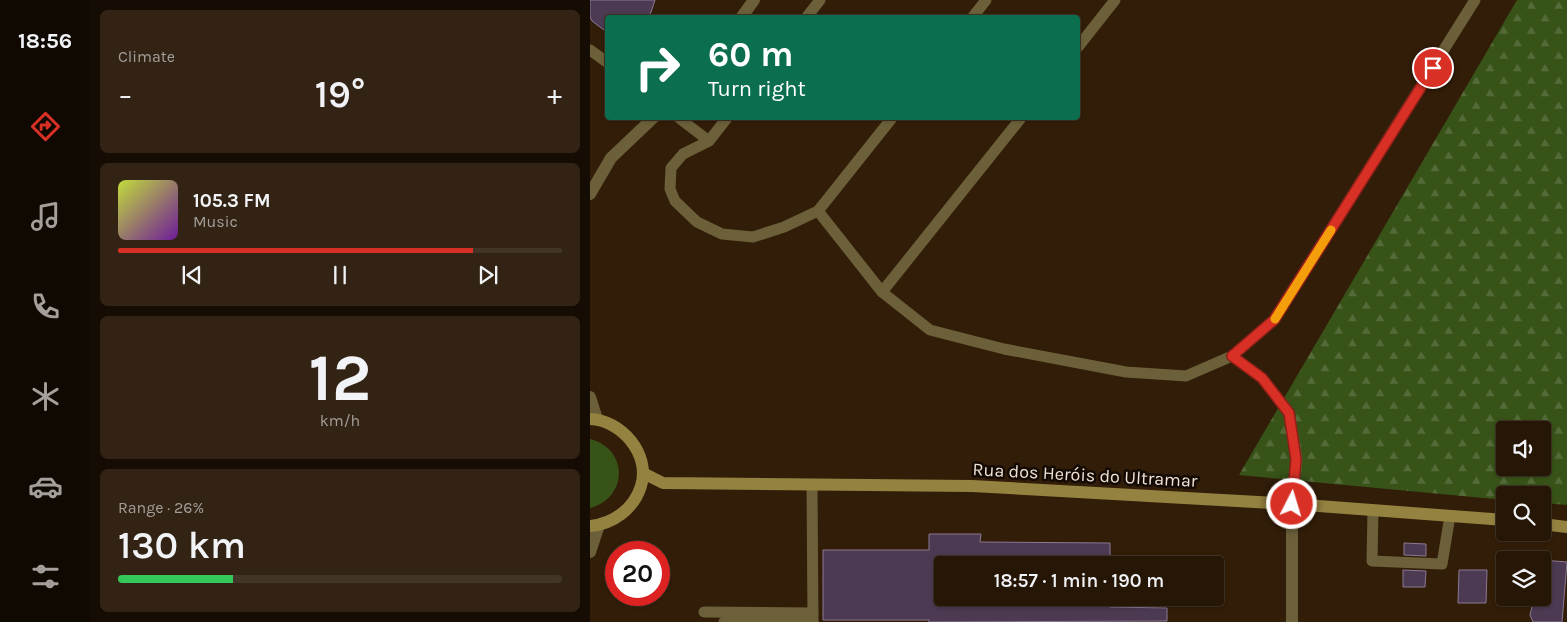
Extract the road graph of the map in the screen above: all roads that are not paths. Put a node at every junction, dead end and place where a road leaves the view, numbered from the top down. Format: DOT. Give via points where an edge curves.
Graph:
graph roads {
  1 [pos="754,0"];
  2 [pos="820,0"];
  3 [pos="986,0"];
  4 [pos="1115,0"];
  5 [pos="1475,0"];
  6 [pos="743,15"];
  7 [pos="808,15"];
  8 [pos="974,15"];
  9 [pos="1080,44"];
  10 [pos="590,50"];
  11 [pos="605,61"];
  12 [pos="651,120"];
  13 [pos="682,120"];
  14 [pos="726,120"];
  15 [pos="890,120"];
  16 [pos="1019,120"];
  17 [pos="709,141"];
  18 [pos="590,194"];
  19 [pos="818,211"];
  20 [pos="882,292"];
  21 [pos="1232,356"];
  22 [pos="590,397"];
  23 [pos="594,419"];
  24 [pos="643,473"];
  25 [pos="663,484"];
  26 [pos="812,485"];
  27 [pos="636,496"];
  28 [pos="1292,504"];
  29 [pos="1373,510"];
  30 [pos="1450,516"];
  31 [pos="1496,519"];
  32 [pos="1551,525"];
  33 [pos="595,526"];
  34 [pos="1567,527"];
  35 [pos="590,552"];
  36 [pos="704,612"];
  37 [pos="813,619"];
  38 [pos="724,622"];
  39 [pos="1292,622"];
  1 -- 6 [label="street"];
  2 -- 7 [label="lane"];
  3 -- 8 [label="lane"];
  4 -- 9 [label="lane"];
  5 -- 21 [label="lane" via="1274,320"];
  10 -- 11 [label="lane"];
  12 -- 18 [label="street" via="611,158"];
  13 -- 17 [label="lane"];
  14 -- 17 [label="lane"];
  15 -- 19 [label="lane"];
  16 -- 20 [label="lane"];
  17 -- 19 [label="lane" via="683,154 671,168 670,188 675,201 697,222 722,234 753,237"];
  19 -- 20 [label="lane"];
  20 -- 21 [label="lane" via="930,330 1004,349 1126,372 1186,376"];
  21 -- 28 [label="lane" via="1262,378 1289,413 1296,459"];
  22 -- 23 [label="street"];
  23 -- 24 [label="main road" via="613,424 626,434 636,447"];
  24 -- 25 [label="main road"];
  24 -- 27 [label="main road" via="642,485"];
  25 -- 26 [label="main road, Rua dos Heróis do Ultramar"];
  25 -- 27 [label="main road"];
  26 -- 28 [label="main road, Rua dos Heróis do Ultramar" via="972,486"];
  26 -- 37 [label="lane"];
  27 -- 33 [label="main road" via="621,515 611,522"];
  28 -- 29 [label="main road, Rua dos Heróis do Ultramar"];
  28 -- 39 [label="street"];
  29 -- 30 [label="main road, Rua dos Heróis do Ultramar"];
  29 -- 30 [label="lane" via="1372,561 1442,564"];
  30 -- 31 [label="main road, Rua dos Heróis do Ultramar"];
  32 -- 34 [label="main road"];
  33 -- 35 [label="street"];
  36 -- 37 [label="lane"];
  37 -- 38 [label="lane"];
}
